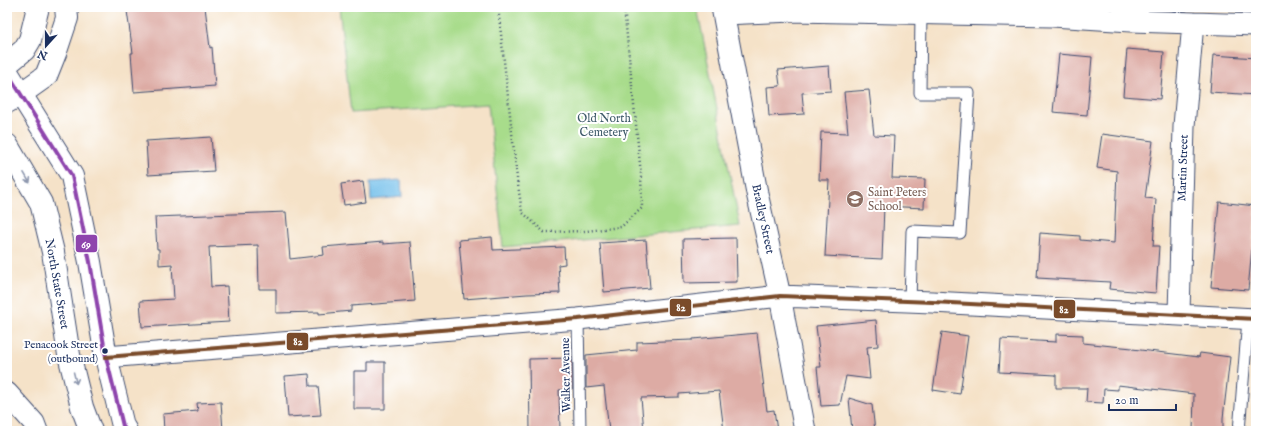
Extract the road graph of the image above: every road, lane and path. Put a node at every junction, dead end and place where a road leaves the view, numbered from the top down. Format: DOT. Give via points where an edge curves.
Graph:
graph roads {
  1 [pos="38,7"];
  2 [pos="66,7"];
  3 [pos="498,7"];
  4 [pos="624,7"];
  5 [pos="723,10"];
  6 [pos="921,13"];
  7 [pos="1193,23"];
  8 [pos="1256,24"];
  9 [pos="7,64"];
  10 [pos="7,72"];
  11 [pos="14,98"];
  12 [pos="7,145"];
  13 [pos="780,296"];
  14 [pos="910,302"];
  15 [pos="1179,314"];
  16 [pos="578,319"];
  17 [pos="1252,319"];
  18 [pos="106,357"];
  19 [pos="7,393"];
  20 [pos="37,431"];
  21 [pos="90,431"];
  22 [pos="126,431"];
  23 [pos="580,431"];
  24 [pos="805,431"];
  25 [pos="1239,431"];
  1 -- 9 [label="main road" via="30,40 24,50"];
  2 -- 11 [label="main road" via="67,18 46,76"];
  3 -- 4 [label="path" via="522,212 544,232 621,227 642,208 641,174"];
  5 -- 6 [label="street"];
  5 -- 13 [label="street, Bradley Street" via="757,193"];
  6 -- 7 [label="street"];
  6 -- 14 [label="lane" via="920,93 969,93 960,233 912,231"];
  7 -- 8 [label="street"];
  7 -- 15 [label="street, Martin Street" via="1184,126"];
  10 -- 11 [label="main road"];
  11 -- 18 [label="main road" via="72,176"];
  12 -- 21 [label="main road, North State Street, one-way" via="41,203 53,252 70,355"];
  13 -- 14 [label="street"];
  13 -- 16 [label="street"];
  13 -- 24 [label="street, Bradley Street"];
  14 -- 15 [label="street"];
  15 -- 17 [label="street"];
  16 -- 18 [label="street"];
  16 -- 23 [label="lane, Walker Avenue"];
  17 -- 25 [label="lane"];
  18 -- 22 [label="main road"];
  19 -- 20 [label="street" via="34,423"];
}
